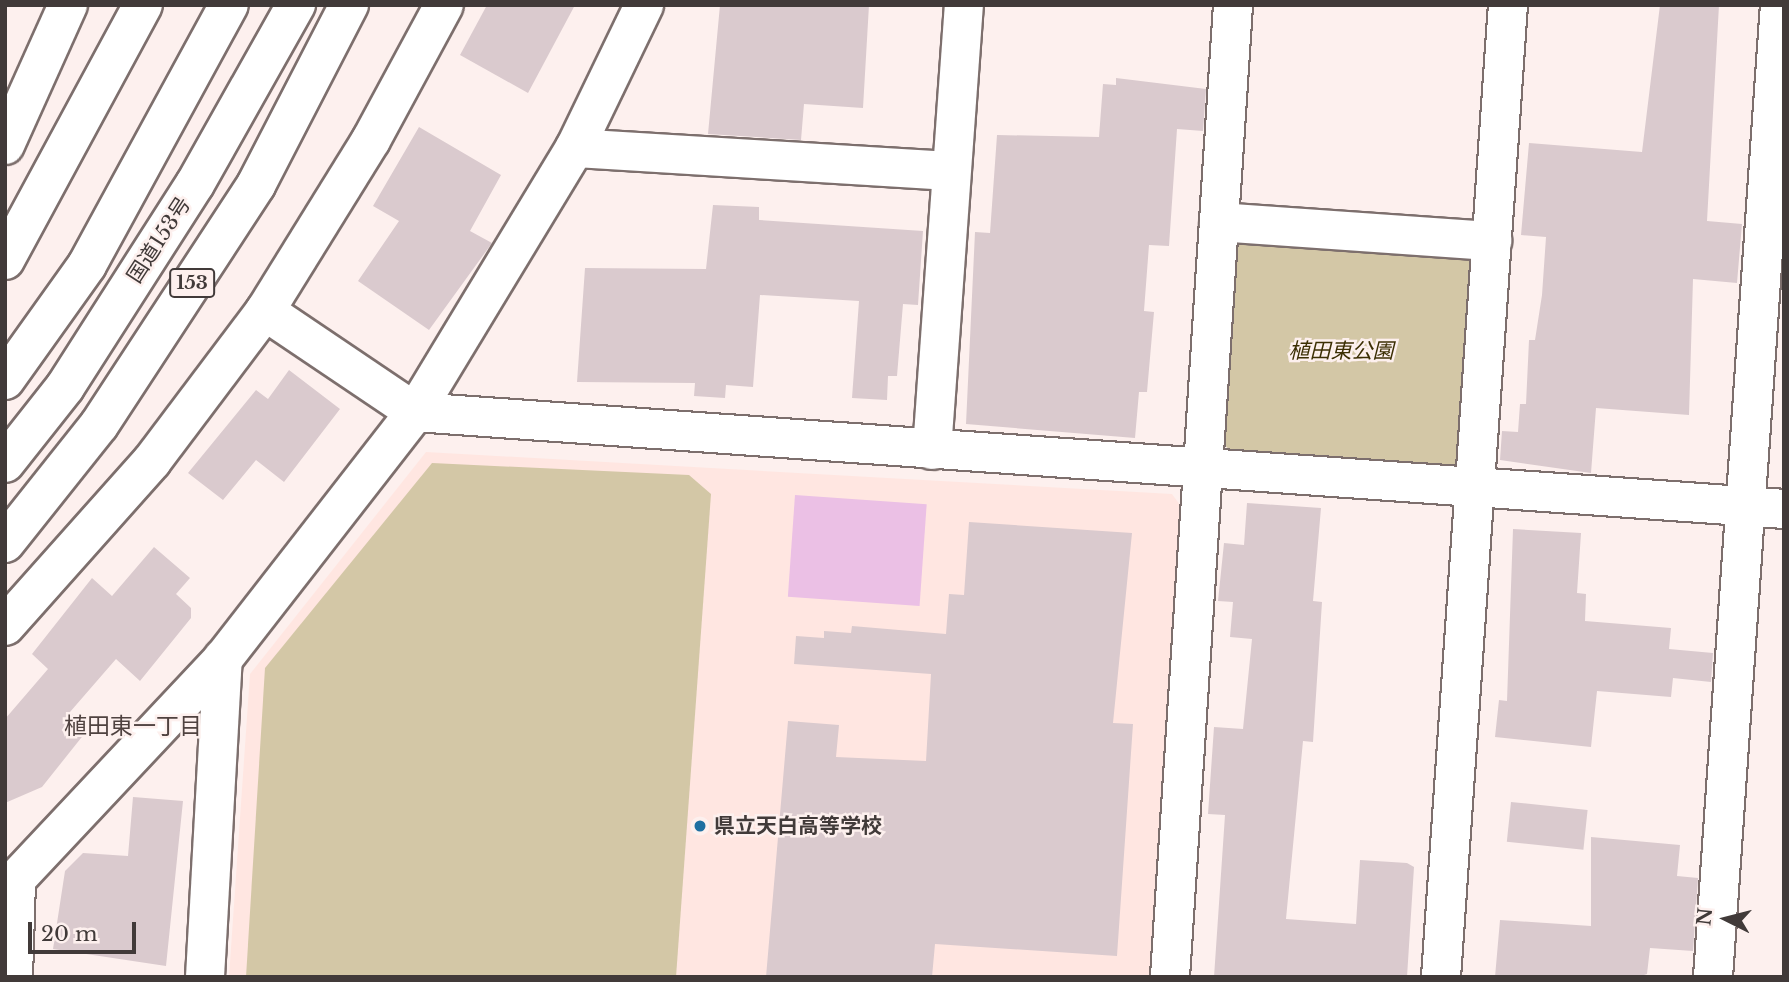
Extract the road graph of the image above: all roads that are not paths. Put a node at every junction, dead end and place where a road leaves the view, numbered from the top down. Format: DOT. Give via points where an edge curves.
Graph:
graph roads {
  1 [pos="68,5"];
  2 [pos="143,5"];
  3 [pos="229,5"];
  4 [pos="296,5"];
  5 [pos="349,5"];
  6 [pos="444,5"];
  7 [pos="644,5"];
  8 [pos="964,5"];
  9 [pos="1233,5"];
  10 [pos="1508,5"];
  11 [pos="1780,5"];
  12 [pos="5,145"];
  13 [pos="575,148"];
  14 [pos="951,171"];
  15 [pos="1219,222"];
  16 [pos="1492,241"];
  17 [pos="5,260"];
  18 [pos="265,311"];
  19 [pos="5,380"];
  20 [pos="415,412"];
  21 [pos="932,450"];
  22 [pos="5,463"];
  23 [pos="1203,470"];
  24 [pos="1474,488"];
  25 [pos="1745,506"];
  26 [pos="1784,509"];
  27 [pos="5,543"];
  28 [pos="5,626"];
  29 [pos="223,659"];
  30 [pos="10,887"];
  31 [pos="13,977"];
  32 [pos="205,977"];
  33 [pos="1170,977"];
  34 [pos="1441,977"];
  35 [pos="1713,977"];
  1 -- 12 [label="main road"];
  2 -- 17 [label="main road"];
  3 -- 19 [label="main road" via="87,265"];
  4 -- 22 [label="main road, 国道153号 / 153" via="187,195 65,387"];
  5 -- 27 [label="main road, 153" via="256,185 99,425"];
  6 -- 18 [label="main road"];
  7 -- 13 [label="main road"];
  8 -- 14 [label="main road"];
  9 -- 15 [label="main road"];
  10 -- 16 [label="main road"];
  11 -- 25 [label="main road"];
  13 -- 14 [label="main road"];
  13 -- 20 [label="main road"];
  14 -- 21 [label="main road"];
  15 -- 16 [label="main road"];
  15 -- 23 [label="main road"];
  16 -- 24 [label="main road"];
  18 -- 20 [label="main road"];
  18 -- 28 [label="main road" via="152,461"];
  20 -- 21 [label="main road"];
  20 -- 29 [label="main road"];
  21 -- 23 [label="main road"];
  23 -- 24 [label="main road"];
  23 -- 33 [label="main road"];
  24 -- 25 [label="main road"];
  24 -- 34 [label="main road"];
  25 -- 26 [label="main road"];
  25 -- 35 [label="main road"];
  29 -- 30 [label="main road"];
  29 -- 32 [label="main road"];
  30 -- 31 [label="main road"];
}
